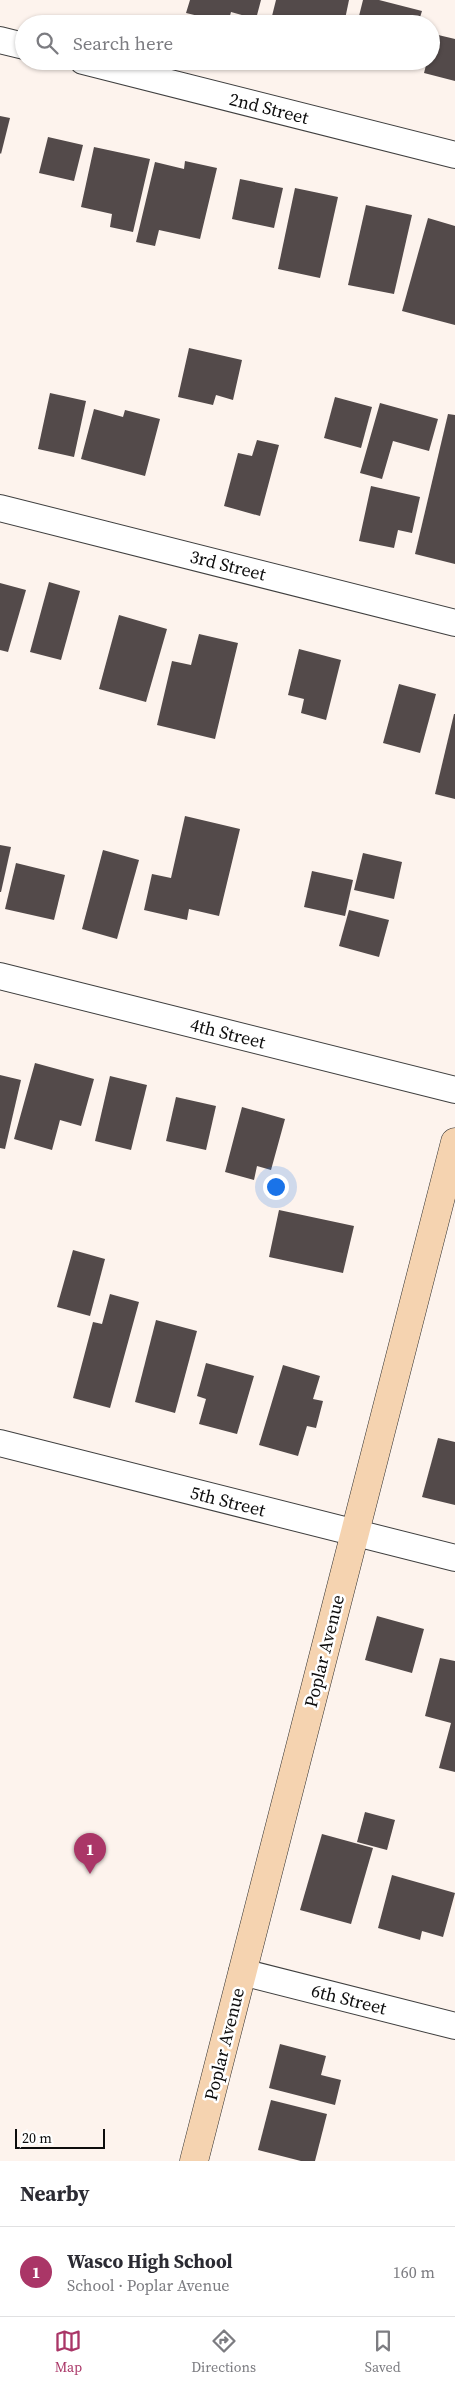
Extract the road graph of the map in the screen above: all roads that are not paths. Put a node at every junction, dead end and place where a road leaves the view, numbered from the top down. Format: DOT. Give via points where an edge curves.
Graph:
graph roads {
  1 [pos="0,40"];
  2 [pos="15,44"];
  3 [pos="120,70"];
  4 [pos="455,155"];
  5 [pos="0,508"];
  6 [pos="455,623"];
  7 [pos="0,976"];
  8 [pos="455,1090"];
  9 [pos="455,1142"];
  10 [pos="0,1443"];
  11 [pos="355,1533"];
  12 [pos="455,1558"];
  13 [pos="242,1972"];
  14 [pos="455,2026"];
  15 [pos="194,2161"];
  1 -- 2 [label="street"];
  3 -- 4 [label="street, 2nd Street"];
  5 -- 6 [label="street, 3rd Street"];
  7 -- 8 [label="street, 4th Street"];
  9 -- 11 [label="main road, Poplar Avenue"];
  10 -- 11 [label="street, 5th Street"];
  11 -- 12 [label="street, 5th Street"];
  11 -- 13 [label="main road, Poplar Avenue"];
  13 -- 14 [label="street, 6th Street"];
  13 -- 15 [label="main road, Poplar Avenue"];
}
